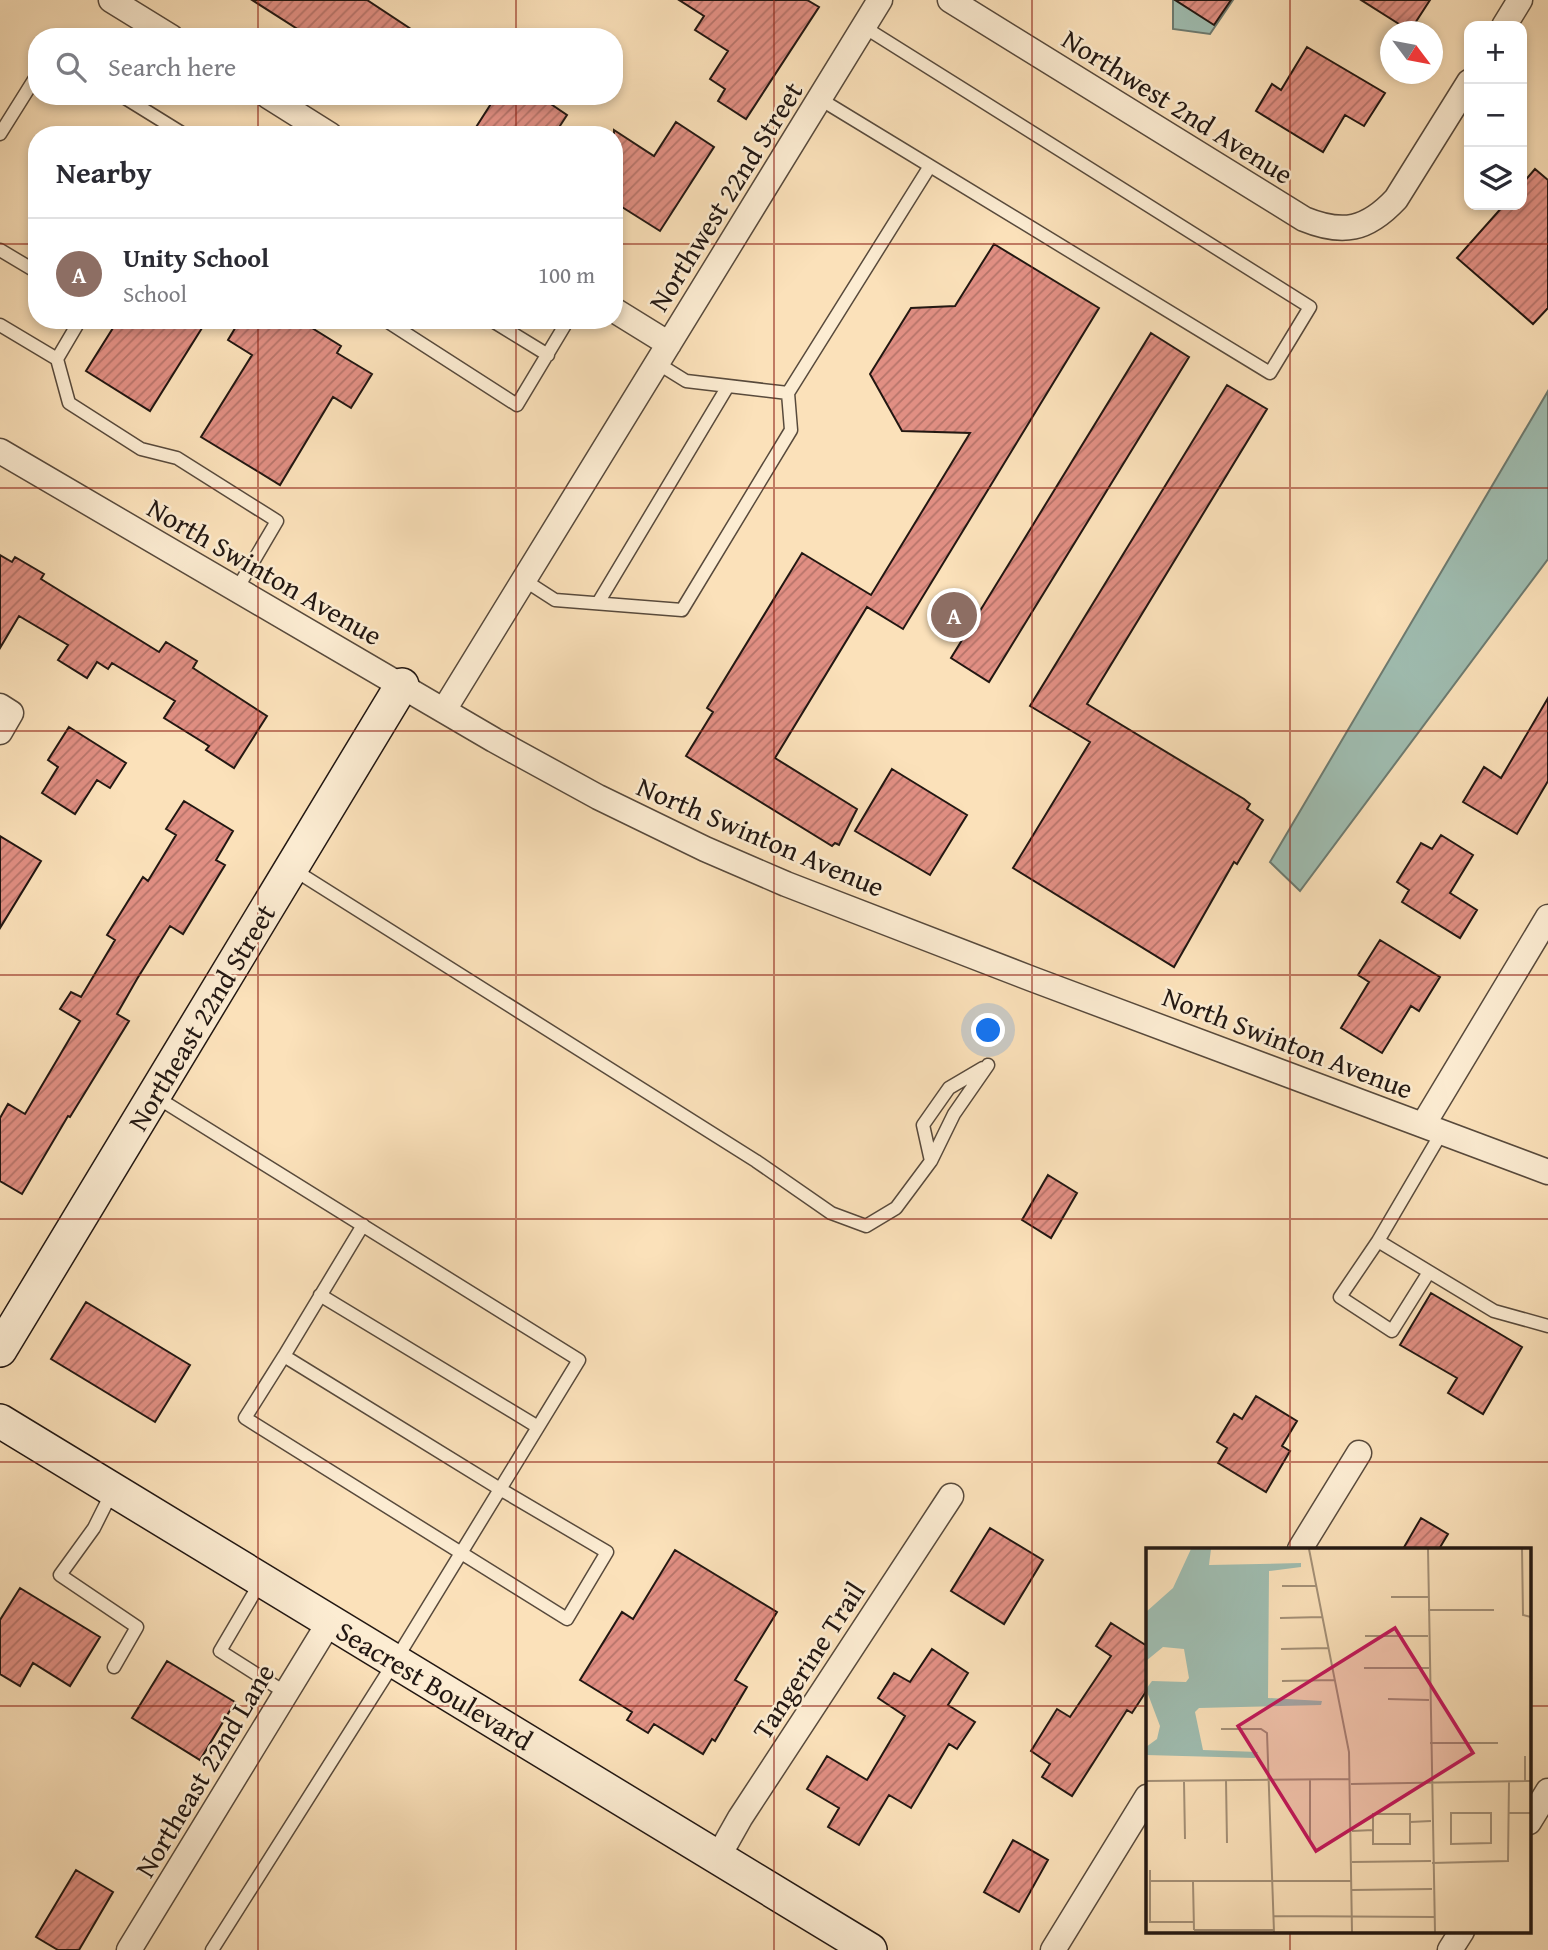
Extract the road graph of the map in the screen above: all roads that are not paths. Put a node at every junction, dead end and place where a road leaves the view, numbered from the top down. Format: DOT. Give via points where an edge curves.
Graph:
graph roads {
  1 [pos="111,0"];
  2 [pos="880,0"];
  3 [pos="950,0"];
  4 [pos="1520,0"];
  5 [pos="1507,21"];
  6 [pos="864,27"];
  7 [pos="156,28"];
  8 [pos="1468,84"];
  9 [pos="28,89"];
  10 [pos="820,99"];
  11 [pos="137,105"];
  12 [pos="282,105"];
  13 [pos="170,126"];
  14 [pos="316,126"];
  15 [pos="0,134"];
  16 [pos="930,166"];
  17 [pos="0,250"];
  18 [pos="28,267"];
  19 [pos="623,318"];
  20 [pos="0,325"];
  21 [pos="75,329"];
  22 [pos="399,329"];
  23 [pos="506,329"];
  24 [pos="563,329"];
  25 [pos="663,353"];
  26 [pos="548,355"];
  27 [pos="57,359"];
  28 [pos="727,386"];
  29 [pos="788,393"];
  30 [pos="0,451"];
  31 [pos="524,580"];
  32 [pos="237,589"];
  33 [pos="598,603"];
  34 [pos="402,685"];
  35 [pos="0,706"];
  36 [pos="444,710"];
  37 [pos="0,732"];
  38 [pos="290,868"];
  39 [pos="1548,917"];
  40 [pos="153,1095"];
  41 [pos="1433,1129"];
  42 [pos="931,1161"];
  43 [pos="1548,1172"];
  44 [pos="363,1225"];
  45 [pos="1378,1241"];
  46 [pos="1429,1272"];
  47 [pos="320,1295"];
  48 [pos="1548,1326"];
  49 [pos="0,1350"];
  50 [pos="284,1356"];
  51 [pos="0,1421"];
  52 [pos="538,1427"];
  53 [pos="1359,1453"];
  54 [pos="500,1489"];
  55 [pos="114,1490"];
  56 [pos="951,1496"];
  57 [pos="1301,1548"];
  58 [pos="461,1552"];
  59 [pos="262,1580"];
  60 [pos="330,1621"];
  61 [pos="394,1661"];
  62 [pos="114,1667"];
  63 [pos="286,1693"];
  64 [pos="1548,1791"];
  65 [pos="1146,1799"];
  66 [pos="1530,1820"];
  67 [pos="718,1857"];
  68 [pos="1461,1932"];
  69 [pos="129,1950"];
  70 [pos="212,1950"];
  71 [pos="870,1950"];
  72 [pos="1053,1950"];
  73 [pos="1450,1950"];
  1 -- 7 [label="street"];
  2 -- 6 [label="street, Northwest 22nd Street"];
  3 -- 8 [label="street, Northwest 2nd Avenue" via="1323,227 1344,229 1382,214"];
  4 -- 5 [label="street"];
  6 -- 10 [label="street, Northwest 22nd Street"];
  6 -- 16 [label="lane" via="1310,307 1270,373"];
  9 -- 15 [label="lane"];
  10 -- 16 [label="lane"];
  10 -- 25 [label="street, Northwest 22nd Street"];
  11 -- 13 [label="lane"];
  12 -- 14 [label="street"];
  16 -- 29 [label="lane"];
  17 -- 18 [label="lane"];
  19 -- 25 [label="street"];
  20 -- 27 [label="lane"];
  21 -- 27 [label="lane"];
  22 -- 26 [label="lane" via="517,405"];
  23 -- 26 [label="lane"];
  24 -- 26 [label="lane"];
  25 -- 28 [label="lane" via="686,381"];
  25 -- 31 [label="street, Northwest 22nd Street"];
  27 -- 32 [label="lane" via="69,403 141,449 177,458 276,521"];
  28 -- 29 [label="lane"];
  28 -- 33 [label="lane"];
  29 -- 33 [label="lane" via="791,430 682,610"];
  30 -- 32 [label="street, North Swinton Avenue"];
  31 -- 33 [label="lane" via="555,600"];
  31 -- 36 [label="street, Northwest 22nd Street"];
  32 -- 34 [label="street, North Swinton Avenue"];
  34 -- 36 [label="street, North Swinton Avenue"];
  34 -- 38 [label="street, Northeast 22nd Street"];
  35 -- 37 [label="street" via="11,713"];
  36 -- 41 [label="street, North Swinton Avenue" via="598,797 739,864"];
  38 -- 40 [label="street, Northeast 22nd Street"];
  38 -- 42 [label="lane" via="756,1161 831,1213 866,1226 896,1208"];
  39 -- 41 [label="street"];
  40 -- 44 [label="lane"];
  40 -- 49 [label="street, Northeast 22nd Street"];
  41 -- 43 [label="street, North Swinton Avenue"];
  41 -- 45 [label="lane"];
  42 -- 42 [label="lane" via="923,1125 949,1088 988,1065 954,1114"];
  44 -- 47 [label="lane"];
  44 -- 52 [label="lane" via="579,1360"];
  45 -- 46 [label="lane"];
  45 -- 46 [label="lane" via="1340,1297 1392,1331"];
  46 -- 48 [label="lane" via="1494,1311"];
  47 -- 50 [label="lane"];
  47 -- 52 [label="lane"];
  50 -- 54 [label="lane"];
  50 -- 58 [label="lane" via="245,1418"];
  51 -- 55 [label="street, Seacrest Boulevard"];
  52 -- 54 [label="lane"];
  53 -- 57 [label="street"];
  54 -- 58 [label="lane"];
  54 -- 58 [label="lane" via="607,1552 574,1608 567,1619"];
  55 -- 59 [label="street, Seacrest Boulevard"];
  55 -- 62 [label="lane" via="60,1575 137,1627"];
  56 -- 67 [label="street, Tangerine Trail"];
  58 -- 61 [label="lane"];
  59 -- 60 [label="street, Seacrest Boulevard"];
  59 -- 63 [label="lane" via="220,1651"];
  60 -- 61 [label="street, Seacrest Boulevard"];
  60 -- 63 [label="street, Northeast 22nd Lane"];
  61 -- 67 [label="street, Seacrest Boulevard"];
  61 -- 70 [label="lane"];
  63 -- 69 [label="street, Northeast 22nd Lane"];
  64 -- 66 [label="street"];
  65 -- 72 [label="street"];
  67 -- 71 [label="street, Seacrest Boulevard"];
  68 -- 73 [label="street"];
}
